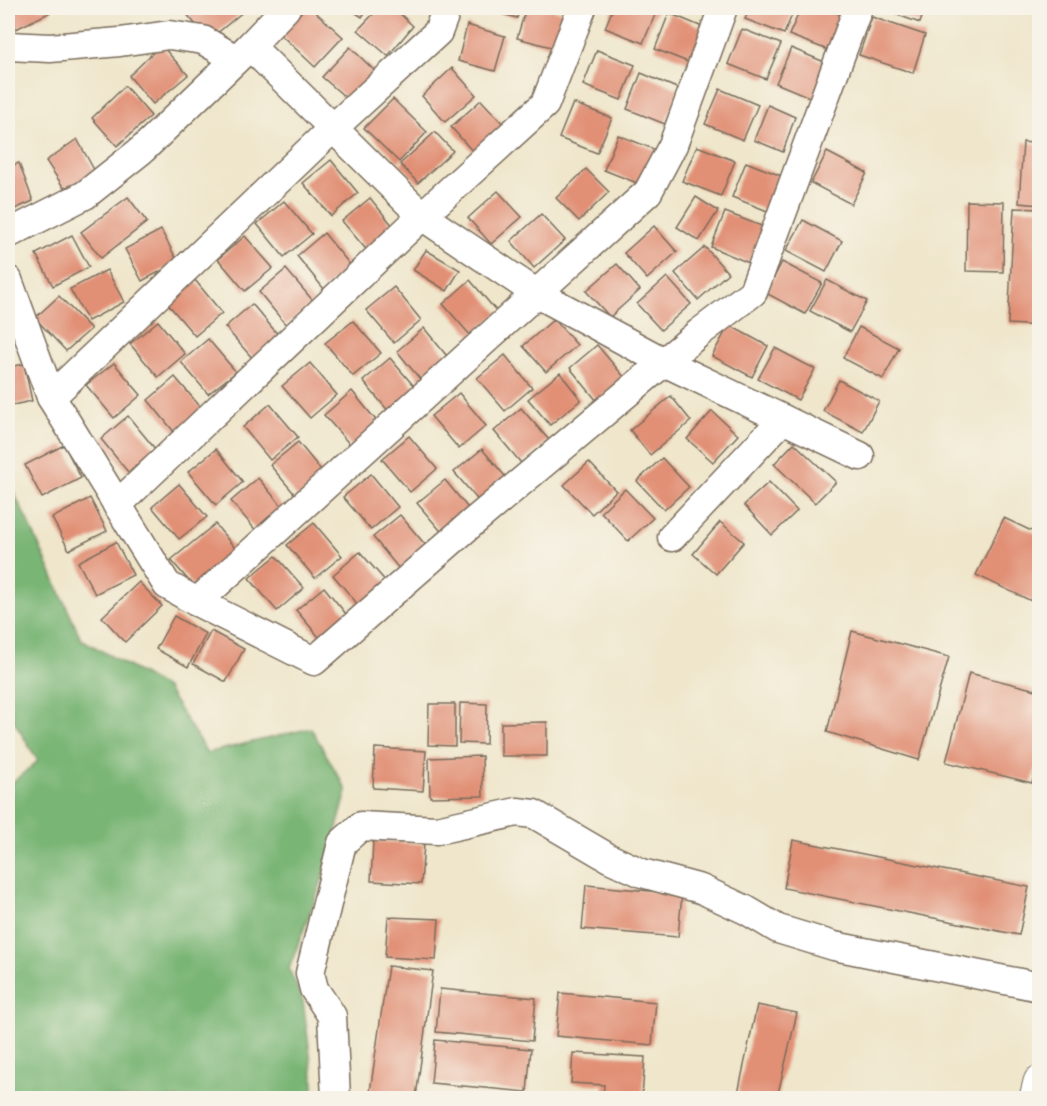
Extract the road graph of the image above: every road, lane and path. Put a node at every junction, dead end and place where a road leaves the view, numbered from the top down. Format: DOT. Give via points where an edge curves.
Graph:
graph roads {
  1 [pos="286,8"];
  2 [pos="447,8"];
  3 [pos="582,8"];
  4 [pos="723,8"];
  5 [pos="858,8"];
  6 [pos="8,46"];
  7 [pos="242,54"];
  8 [pos="332,129"];
  9 [pos="422,216"];
  10 [pos="8,234"];
  11 [pos="8,280"];
  12 [pos="536,293"];
  13 [pos="664,362"];
  14 [pos="51,397"];
  15 [pos="783,419"];
  16 [pos="860,456"];
  17 [pos="117,505"];
  18 [pos="672,537"];
  19 [pos="196,602"];
  20 [pos="1040,987"];
  21 [pos="1040,1082"];
  22 [pos="336,1098"];
  23 [pos="1036,1098"];
  1 -- 7 [label="street"];
  2 -- 8 [label="street" via="438,32"];
  3 -- 9 [label="street" via="545,104"];
  4 -- 12 [label="street" via="673,145 648,192"];
  5 -- 13 [label="street" via="753,292"];
  6 -- 7 [label="street" via="50,48 170,35 203,40 227,54"];
  7 -- 8 [label="street"];
  7 -- 10 [label="street" via="143,149 85,195"];
  8 -- 9 [label="street"];
  8 -- 14 [label="street"];
  9 -- 12 [label="street"];
  9 -- 17 [label="street"];
  11 -- 14 [label="street"];
  12 -- 13 [label="street"];
  12 -- 19 [label="street"];
  13 -- 15 [label="street"];
  13 -- 19 [label="street" via="314,661"];
  14 -- 17 [label="street"];
  15 -- 16 [label="street"];
  15 -- 18 [label="street"];
  17 -- 19 [label="street" via="166,585"];
  20 -- 22 [label="street" via="834,946 778,929 701,889 642,873 609,858 534,814 518,812 437,830 361,826 342,843 310,973 314,989 332,1016"];
  21 -- 23 [label="main road"];
}
